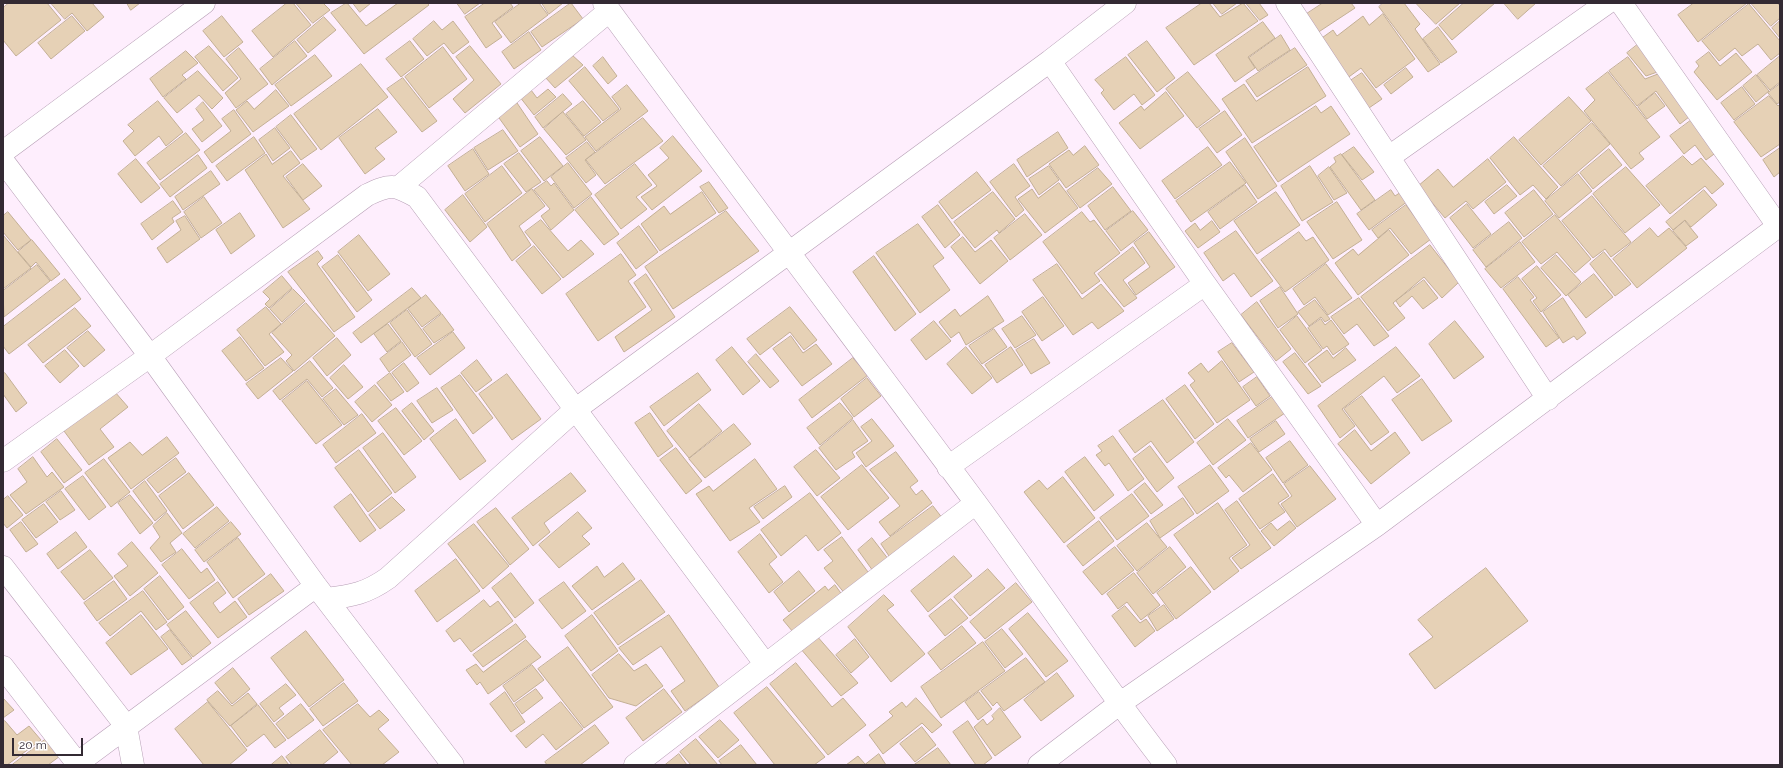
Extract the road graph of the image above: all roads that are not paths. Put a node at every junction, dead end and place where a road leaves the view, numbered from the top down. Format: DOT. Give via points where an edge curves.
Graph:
graph roads {
  1 [pos="204,3"];
  2 [pos="1125,3"];
  3 [pos="1286,3"];
  4 [pos="1607,3"];
  5 [pos="1621,3"];
  6 [pos="606,7"];
  7 [pos="1050,61"];
  8 [pos="3,152"];
  9 [pos="1389,156"];
  10 [pos="3,162"];
  11 [pos="399,187"];
  12 [pos="1779,226"];
  13 [pos="787,252"];
  14 [pos="1204,284"];
  15 [pos="150,356"];
  16 [pos="1548,399"];
  17 [pos="576,409"];
  18 [pos="3,461"];
  19 [pos="948,467"];
  20 [pos="976,503"];
  21 [pos="1377,525"];
  22 [pos="3,568"];
  23 [pos="321,593"];
  24 [pos="766,665"];
  25 [pos="3,667"];
  26 [pos="1119,704"];
  27 [pos="126,726"];
  28 [pos="77,764"];
  29 [pos="133,765"];
  30 [pos="453,765"];
  31 [pos="635,765"];
  32 [pos="1039,765"];
  33 [pos="1166,765"];
  1 -- 8 [label="street"];
  2 -- 7 [label="street"];
  3 -- 9 [label="street"];
  4 -- 9 [label="street"];
  5 -- 12 [label="street"];
  6 -- 11 [label="street"];
  6 -- 13 [label="street"];
  7 -- 13 [label="street"];
  7 -- 14 [label="street"];
  9 -- 16 [label="street"];
  10 -- 15 [label="street"];
  11 -- 15 [label="street" via="382,188 367,195"];
  11 -- 17 [label="street" via="417,197"];
  12 -- 16 [label="street"];
  13 -- 17 [label="street"];
  13 -- 19 [label="street"];
  14 -- 19 [label="street"];
  14 -- 21 [label="street"];
  15 -- 18 [label="street"];
  15 -- 23 [label="street"];
  16 -- 21 [label="street"];
  17 -- 23 [label="street" via="388,578 374,588 353,596"];
  17 -- 24 [label="street"];
  19 -- 20 [label="street"];
  20 -- 24 [label="street"];
  20 -- 26 [label="street"];
  21 -- 26 [label="street"];
  22 -- 27 [label="street"];
  23 -- 27 [label="street"];
  23 -- 30 [label="street"];
  24 -- 31 [label="street"];
  25 -- 28 [label="street"];
  26 -- 32 [label="street"];
  26 -- 33 [label="street"];
  27 -- 28 [label="street"];
  27 -- 29 [label="street"];
}
